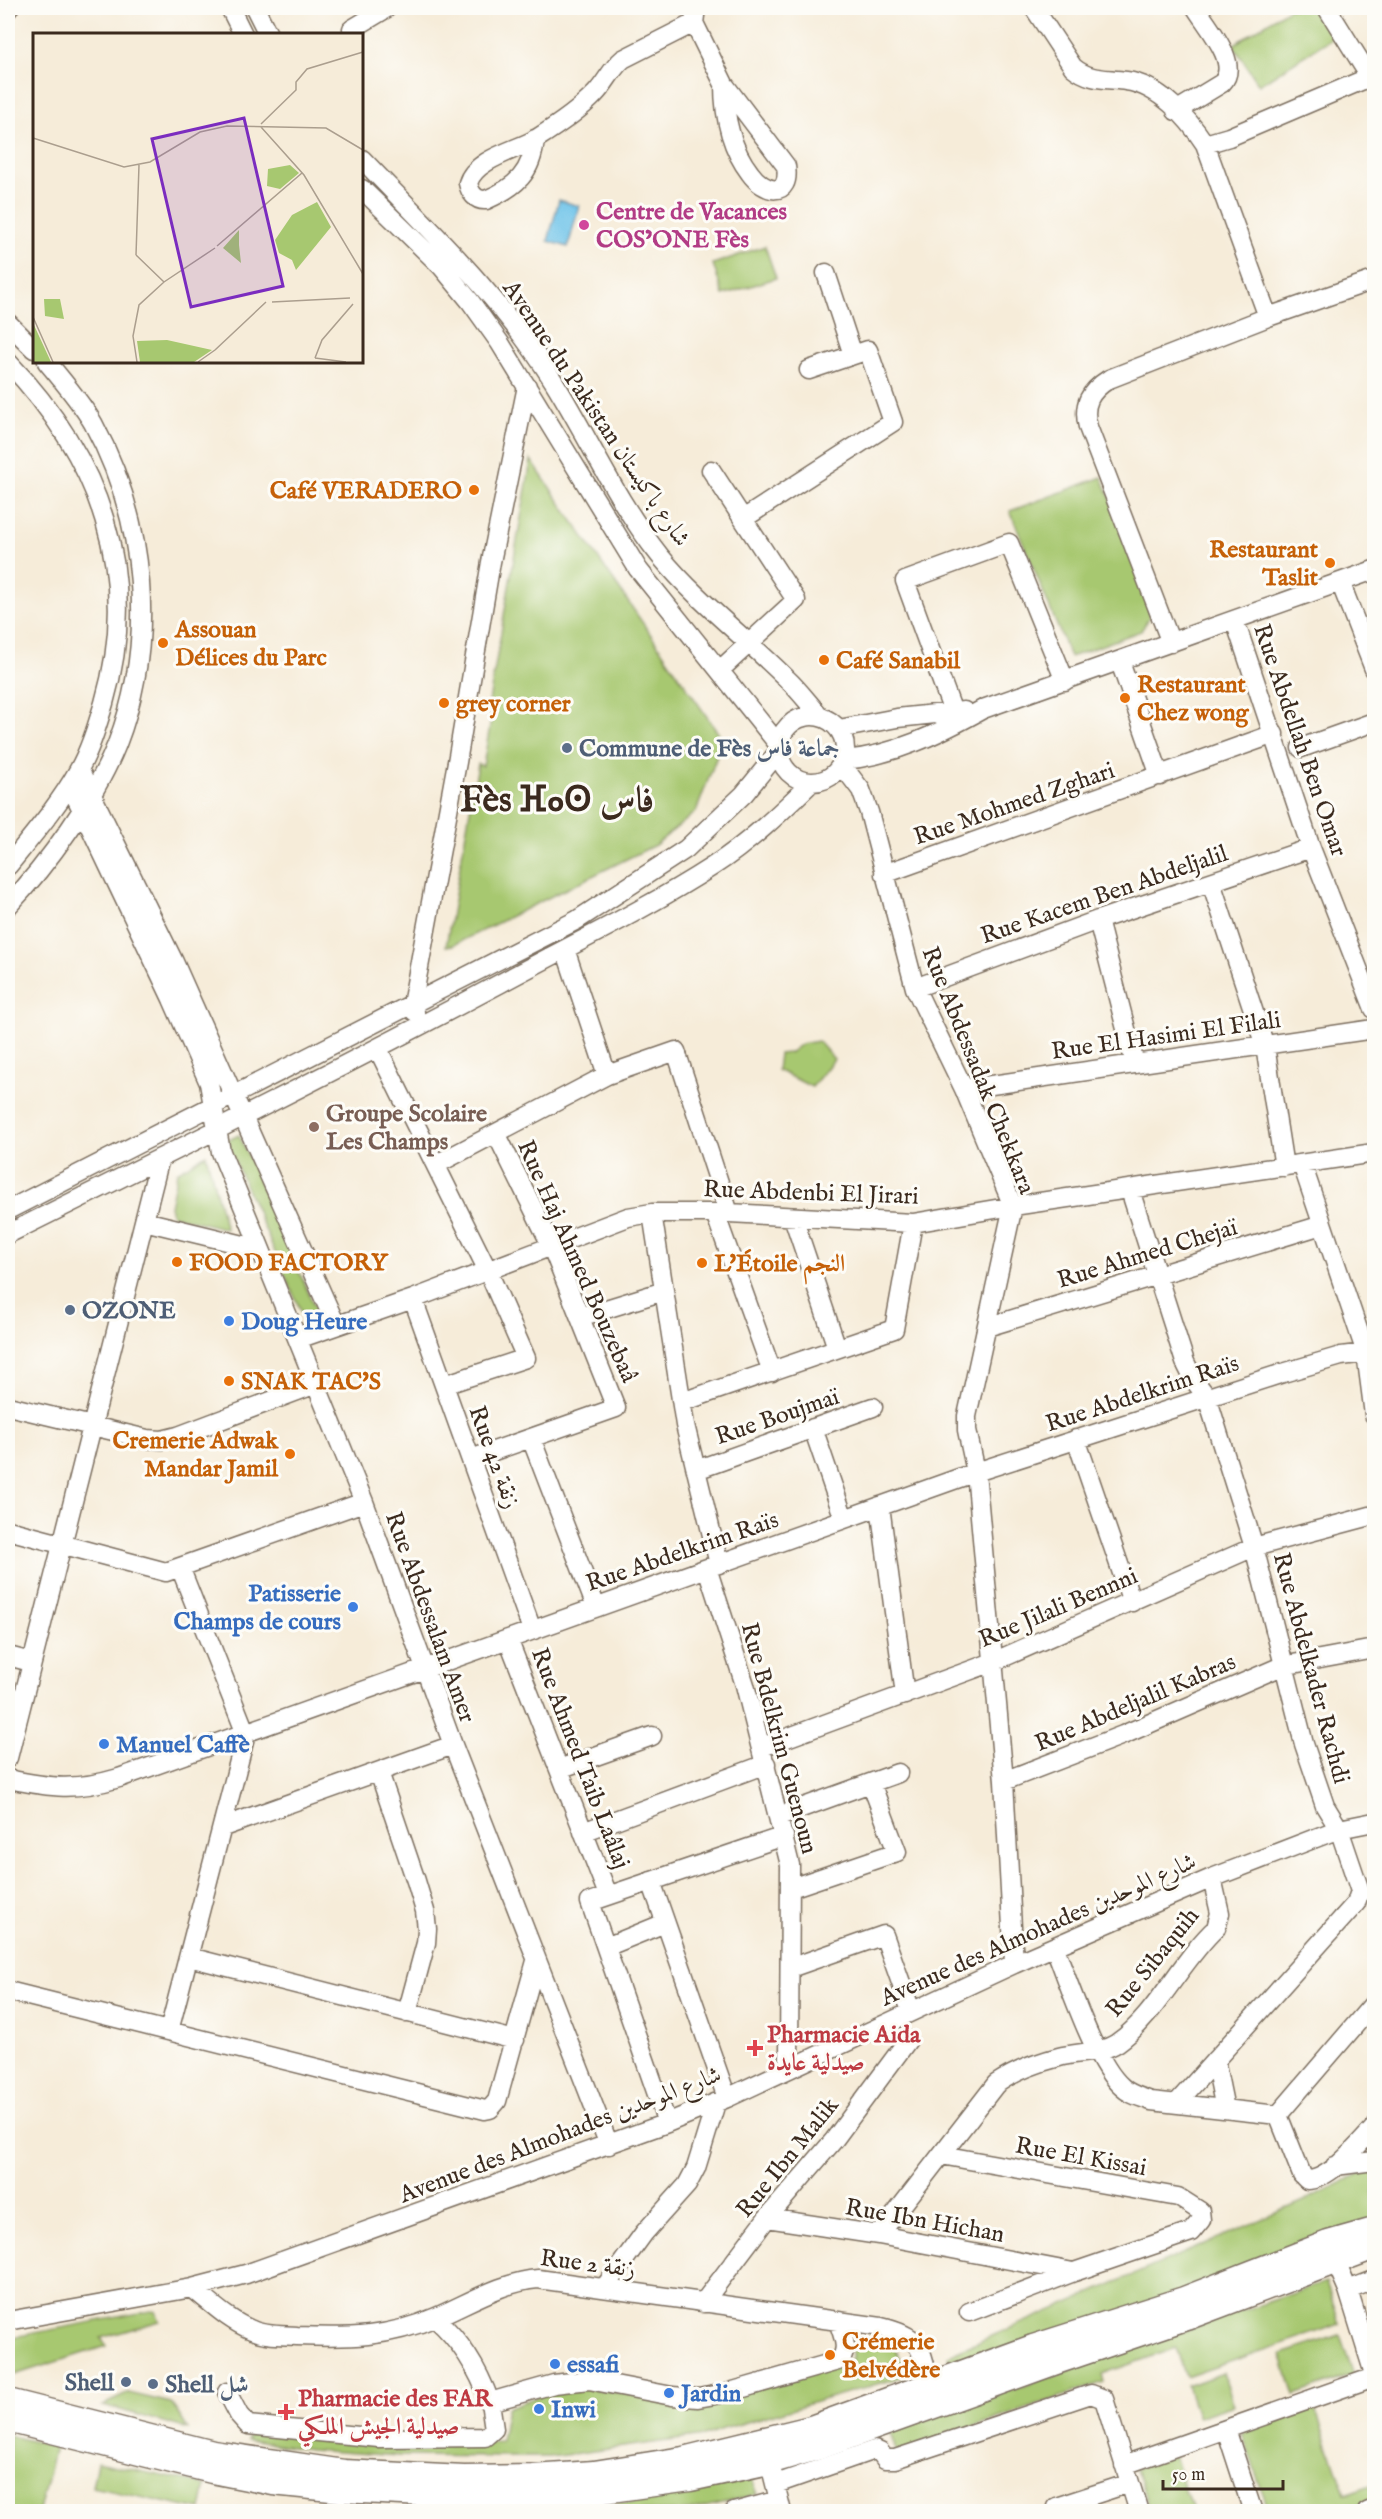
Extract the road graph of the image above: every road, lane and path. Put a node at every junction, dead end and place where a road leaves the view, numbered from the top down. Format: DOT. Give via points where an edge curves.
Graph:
graph roads {
  1 [pos="230,8"];
  2 [pos="255,8"];
  3 [pos="387,8"];
  4 [pos="1034,8"];
  5 [pos="1196,8"];
  6 [pos="1327,8"];
  7 [pos="695,16"];
  8 [pos="352,29"];
  9 [pos="242,33"];
  10 [pos="268,33"];
  11 [pos="723,84"];
  12 [pos="1176,111"];
  13 [pos="535,139"];
  14 [pos="1205,144"];
  15 [pos="363,160"];
  16 [pos="363,190"];
  17 [pos="826,273"];
  18 [pos="1374,280"];
  19 [pos="1268,317"];
  20 [pos="8,323"];
  21 [pos="33,348"];
  22 [pos="853,355"];
  23 [pos="8,363"];
  24 [pos="47,363"];
  25 [pos="809,370"];
  26 [pos="527,386"];
  27 [pos="711,470"];
  28 [pos="743,519"];
  29 [pos="1374,570"];
  30 [pos="1341,584"];
  31 [pos="1235,621"];
  32 [pos="1171,643"];
  33 [pos="749,644"];
  34 [pos="1120,662"];
  35 [pos="1374,669"];
  36 [pos="720,670"];
  37 [pos="1065,681"];
  38 [pos="983,709"];
  39 [pos="953,712"];
  40 [pos="820,716"];
  41 [pos="1374,722"];
  42 [pos="839,729"];
  43 [pos="1274,734"];
  44 [pos="778,748"];
  45 [pos="1301,748"];
  46 [pos="843,763"];
  47 [pos="1160,776"];
  48 [pos="75,777"];
  49 [pos="812,782"];
  50 [pos="87,802"];
  51 [pos="1311,848"];
  52 [pos="8,866"];
  53 [pos="884,874"];
  54 [pos="1210,882"];
  55 [pos="8,906"];
  56 [pos="1098,920"];
  57 [pos="565,949"];
  58 [pos="915,988"];
  59 [pos="412,1005"];
  60 [pos="1374,1009"];
  61 [pos="421,1026"];
  62 [pos="1374,1029"];
  63 [pos="1265,1046"];
  64 [pos="378,1049"];
  65 [pos="1135,1064"];
  66 [pos="607,1075"];
  67 [pos="964,1089"];
  68 [pos="232,1096"];
  69 [pos="213,1105"];
  70 [pos="242,1116"];
  71 [pos="216,1129"];
  72 [pos="496,1133"];
  73 [pos="1374,1153"];
  74 [pos="160,1158"];
  75 [pos="436,1164"];
  76 [pos="1302,1164"];
  77 [pos="1284,1167"];
  78 [pos="1130,1190"];
  79 [pos="1012,1206"];
  80 [pos="8,1210"];
  81 [pos="652,1213"];
  82 [pos="722,1213"];
  83 [pos="793,1216"];
  84 [pos="144,1221"];
  85 [pos="913,1223"];
  86 [pos="1322,1225"];
  87 [pos="8,1234"];
  88 [pos="550,1245"];
  89 [pos="260,1249"];
  90 [pos="488,1270"];
  91 [pos="1158,1274"];
  92 [pos="664,1291"];
  93 [pos="413,1299"];
  94 [pos="580,1317"];
  95 [pos="336,1325"];
  96 [pos="987,1327"];
  97 [pos="298,1339"];
  98 [pos="837,1348"];
  99 [pos="1370,1354"];
  100 [pos="772,1372"];
  101 [pos="316,1384"];
  102 [pos="444,1385"];
  103 [pos="1207,1397"];
  104 [pos="682,1402"];
  105 [pos="8,1406"];
  106 [pos="873,1407"];
  107 [pos="1374,1415"];
  108 [pos="91,1427"];
  109 [pos="813,1428"];
  110 [pos="531,1438"];
  111 [pos="1076,1439"];
  112 [pos="471,1459"];
  113 [pos="696,1470"];
  114 [pos="976,1472"];
  115 [pos="364,1502"];
  116 [pos="880,1506"];
  117 [pos="1374,1515"];
  118 [pos="844,1519"];
  119 [pos="8,1530"];
  120 [pos="62,1544"];
  121 [pos="1254,1547"];
  122 [pos="713,1566"];
  123 [pos="180,1567"];
  124 [pos="1132,1602"];
  125 [pos="596,1607"];
  126 [pos="532,1630"];
  127 [pos="508,1639"];
  128 [pos="1374,1649"];
  129 [pos="8,1656"];
  130 [pos="32,1662"];
  131 [pos="993,1662"];
  132 [pos="1282,1666"];
  133 [pos="426,1668"];
  134 [pos="905,1695"];
  135 [pos="246,1734"];
  136 [pos="652,1736"];
  137 [pos="453,1745"];
  138 [pos="764,1756"];
  139 [pos="8,1758"];
  140 [pos="558,1769"];
  141 [pos="379,1772"];
  142 [pos="898,1773"];
  143 [pos="8,1779"];
  144 [pos="1004,1781"];
  145 [pos="871,1783"];
  146 [pos="779,1816"];
  147 [pos="1374,1822"];
  148 [pos="223,1827"];
  149 [pos="1339,1829"];
  150 [pos="583,1832"];
  151 [pos="784,1836"];
  152 [pos="1212,1878"];
  153 [pos="651,1881"];
  154 [pos="791,1888"];
  155 [pos="608,1895"];
  156 [pos="665,1923"];
  157 [pos="606,1947"];
  158 [pos="1055,1948"];
  159 [pos="189,1957"];
  160 [pos="536,1961"];
  161 [pos="1014,1964"];
  162 [pos="790,1968"];
  163 [pos="8,1991"];
  164 [pos="1374,2003"];
  165 [pos="911,2011"];
  166 [pos="407,2013"];
  167 [pos="169,2031"];
  168 [pos="515,2040"];
  169 [pos="908,2040"];
  170 [pos="1096,2051"];
  171 [pos="1215,2060"];
  172 [pos="789,2067"];
  173 [pos="721,2100"];
  174 [pos="1176,2104"];
  175 [pos="1226,2109"];
  176 [pos="1278,2115"];
  177 [pos="667,2123"];
  178 [pos="1374,2128"];
  179 [pos="609,2145"];
  180 [pos="941,2155"];
  181 [pos="1374,2161"];
  182 [pos="1329,2171"];
  183 [pos="767,2218"];
  184 [pos="1374,2230"];
  185 [pos="879,2235"];
  186 [pos="1374,2247"];
  187 [pos="1335,2260"];
  188 [pos="1074,2272"];
  189 [pos="1374,2280"];
  190 [pos="192,2288"];
  191 [pos="604,2288"];
  192 [pos="1348,2290"];
  193 [pos="703,2303"];
  194 [pos="969,2312"];
  195 [pos="435,2318"];
  196 [pos="8,2321"];
  197 [pos="838,2321"];
  198 [pos="1374,2376"];
  199 [pos="930,2385"];
  200 [pos="227,2392"];
  201 [pos="8,2402"];
  202 [pos="490,2402"];
  203 [pos="8,2420"];
  204 [pos="1226,2429"];
  205 [pos="1124,2464"];
  206 [pos="1130,2483"];
  207 [pos="776,2489"];
  208 [pos="1056,2507"];
  209 [pos="1374,2509"];
  210 [pos="734,2511"];
  211 [pos="1139,2511"];
  212 [pos="1253,2511"];
  213 [pos="1367,2511"];
  1 -- 9 [label="street"];
  2 -- 10 [label="street"];
  3 -- 8 [label="street"];
  4 -- 12 [label="street" via="1073,67 1082,74 1140,84 1152,89"];
  5 -- 12 [label="street" via="1226,56 1228,78"];
  6 -- 14 [label="street" via="1370,77"];
  7 -- 11 [label="street"];
  7 -- 13 [label="street" via="623,59 588,101"];
  11 -- 11 [label="street" via="786,166 788,177 777,190 759,184 738,153 728,129"];
  12 -- 14 [label="street" via="1191,123"];
  14 -- 19 [label="street"];
  15 -- 33 [label="street, Avenue du Pakistan شارع باكيستان" via="506,312 554,382 636,524 706,606"];
  16 -- 26 [label="street, Avenue du Pakistan شارع باكيستان" via="442,267 500,343"];
  17 -- 22 [label="street"];
  18 -- 19 [label="street"];
  19 -- 32 [label="street" via="1109,379 1097,387 1087,402 1088,427"];
  20 -- 21 [label="street"];
  22 -- 25 [label="street"];
  22 -- 28 [label="street" via="868,350 892,422"];
  23 -- 48 [label="street" via="66,434 94,489 112,548 117,625 114,659 97,728"];
  24 -- 50 [label="street" via="75,394 107,452 137,548 141,597 136,676 116,745"];
  26 -- 36 [label="street, Avenue du Pakistan شارع باكيستان" via="638,569"];
  26 -- 59 [label="street" via="493,551"];
  27 -- 28 [label="street"];
  28 -- 33 [label="street" via="796,600"];
  29 -- 30 [label="street"];
  30 -- 31 [label="street"];
  30 -- 35 [label="street"];
  31 -- 32 [label="street"];
  31 -- 43 [label="street, Rue Abdellah Ben Omar"];
  32 -- 34 [label="street"];
  33 -- 36 [label="street"];
  33 -- 40 [label="street, Avenue du Pakistan شارع باكيستان" via="788,679"];
  34 -- 37 [label="street"];
  34 -- 47 [label="street"];
  36 -- 44 [label="street, Avenue du Pakistan شارع باكيستان"];
  37 -- 38 [label="street"];
  37 -- 39 [label="street" via="1009,543 904,581"];
  38 -- 39 [label="street"];
  38 -- 46 [label="street" via="941,732"];
  39 -- 42 [label="street"];
  40 -- 42 [label="street"];
  40 -- 44 [label="street" via="804,716 790,723"];
  41 -- 45 [label="street"];
  42 -- 46 [label="street" via="846,750"];
  43 -- 47 [label="street, Rue Mohmed Zghari"];
  43 -- 51 [label="street, Rue Abdellah Ben Omar"];
  44 -- 49 [label="street" via="789,773"];
  44 -- 59 [label="street" via="744,794 686,849 577,920"];
  46 -- 49 [label="street" via="829,777"];
  46 -- 53 [label="street, Rue Abdessadak Chekkara" via="866,801"];
  47 -- 53 [label="street, Rue Mohmed Zghari"];
  48 -- 50 [label="street"];
  48 -- 52 [label="street"];
  49 -- 57 [label="street" via="775,818 713,866"];
  50 -- 55 [label="street"];
  50 -- 68 [label="street" via="174,962"];
  50 -- 69 [label="street, Rue Abdessalam Amer" via="208,1083"];
  51 -- 54 [label="street, Rue Kacem Ben Abdeljalil"];
  51 -- 60 [label="street, Rue Abdellah Ben Omar"];
  53 -- 58 [label="street, Rue Abdessadak Chekkara"];
  54 -- 56 [label="street, Rue Kacem Ben Abdeljalil"];
  54 -- 63 [label="street"];
  56 -- 58 [label="street, Rue Kacem Ben Abdeljalil"];
  56 -- 65 [label="street"];
  57 -- 61 [label="street"];
  57 -- 66 [label="street"];
  58 -- 67 [label="street, Rue Abdessadak Chekkara"];
  59 -- 61 [label="street"];
  59 -- 68 [label="street"];
  61 -- 64 [label="street"];
  62 -- 63 [label="street, Rue El Hasimi El Filali"];
  63 -- 65 [label="street, Rue El Hasimi El Filali"];
  63 -- 77 [label="street"];
  64 -- 70 [label="street"];
  64 -- 75 [label="street"];
  65 -- 67 [label="street, Rue El Hasimi El Filali"];
  66 -- 72 [label="street"];
  66 -- 82 [label="street" via="676,1051"];
  67 -- 79 [label="street, Rue Abdessadak Chekkara"];
  68 -- 69 [label="street"];
  68 -- 70 [label="street"];
  69 -- 71 [label="street, Rue Abdessalam Amer"];
  69 -- 80 [label="street"];
  70 -- 71 [label="street"];
  70 -- 95 [label="street"];
  71 -- 74 [label="street"];
  71 -- 89 [label="street, Rue Abdessalam Amer" via="221,1152"];
  72 -- 75 [label="street"];
  72 -- 88 [label="street, Rue Haj Ahmed Bouzebaâ"];
  73 -- 76 [label="street, Rue Abdenbi El Jirari"];
  74 -- 84 [label="street"];
  74 -- 87 [label="street"];
  75 -- 90 [label="street"];
  76 -- 77 [label="street, Rue Abdenbi El Jirari"];
  76 -- 86 [label="street"];
  77 -- 78 [label="street, Rue Abdenbi El Jirari"];
  78 -- 79 [label="street, Rue Abdenbi El Jirari"];
  78 -- 91 [label="street, Rue Abdelkader Rachdi"];
  79 -- 85 [label="street, Rue Abdenbi El Jirari"];
  79 -- 96 [label="street, Rue Abdessadak Chekkara"];
  81 -- 82 [label="street, Rue Abdenbi El Jirari"];
  81 -- 88 [label="street, Rue Abdenbi El Jirari" via="628,1217"];
  81 -- 92 [label="street, Rue Bdelkrim Guenoun"];
  82 -- 83 [label="street, Rue Abdenbi El Jirari"];
  82 -- 100 [label="street"];
  83 -- 85 [label="street, Rue Abdenbi El Jirari"];
  83 -- 98 [label="street"];
  84 -- 89 [label="street"];
  84 -- 108 [label="street"];
  85 -- 98 [label="street" via="894,1329"];
  86 -- 91 [label="street, Rue Ahmed Chejaï"];
  86 -- 99 [label="street"];
  88 -- 90 [label="street, Rue Abdenbi El Jirari"];
  88 -- 94 [label="street, Rue Haj Ahmed Bouzebaâ"];
  89 -- 97 [label="street, Rue Abdessalam Amer"];
  90 -- 93 [label="street, Rue Abdenbi El Jirari"];
  90 -- 102 [label="street" via="526,1358"];
  91 -- 96 [label="street, Rue Ahmed Chejaï"];
  91 -- 103 [label="street, Rue Abdelkader Rachdi" via="1185,1362"];
  92 -- 94 [label="street"];
  92 -- 104 [label="street, Rue Bdelkrim Guenoun"];
  93 -- 95 [label="street, Rue Abdenbi El Jirari"];
  93 -- 102 [label="street, Rue 42 زنقة"];
  94 -- 110 [label="street, Rue Haj Ahmed Bouzebaâ" via="616,1408"];
  95 -- 97 [label="street, Rue Abdenbi El Jirari"];
  96 -- 114 [label="street, Rue Abdessadak Chekkara" via="967,1416"];
  97 -- 101 [label="street, Rue Abdessalam Amer"];
  98 -- 100 [label="street"];
  99 -- 103 [label="street, Rue Abdelkrim Raïs" via="1341,1356"];
  99 -- 107 [label="street"];
  100 -- 104 [label="street"];
  101 -- 108 [label="street" via="162,1440"];
  101 -- 115 [label="street, Rue Abdessalam Amer"];
  102 -- 112 [label="street, Rue 42 زنقة"];
  103 -- 111 [label="street, Rue Abdelkrim Raïs"];
  103 -- 121 [label="street, Rue Abdelkader Rachdi"];
  104 -- 113 [label="street, Rue Bdelkrim Guenoun"];
  105 -- 108 [label="street"];
  106 -- 109 [label="street, Rue Boujmaï"];
  108 -- 120 [label="street"];
  109 -- 113 [label="street, Rue Boujmaï"];
  109 -- 118 [label="street"];
  110 -- 112 [label="street"];
  110 -- 125 [label="street"];
  111 -- 114 [label="street, Rue Abdelkrim Raïs"];
  111 -- 124 [label="street"];
  112 -- 126 [label="street, Rue 42 زنقة"];
  113 -- 122 [label="street, Rue Bdelkrim Guenoun"];
  114 -- 116 [label="street, Rue Abdelkrim Raïs"];
  114 -- 131 [label="street, Rue Abdessadak Chekkara"];
  115 -- 123 [label="street"];
  115 -- 133 [label="street, Rue Abdessalam Amer"];
  116 -- 118 [label="street, Rue Abdelkrim Raïs"];
  116 -- 134 [label="street"];
  117 -- 121 [label="street, Rue Jilali Bennni"];
  118 -- 122 [label="street, Rue Abdelkrim Raïs"];
  119 -- 120 [label="street"];
  120 -- 123 [label="street" via="166,1572"];
  120 -- 130 [label="street"];
  121 -- 124 [label="street, Rue Jilali Bennni"];
  121 -- 132 [label="street, Rue Abdelkader Rachdi"];
  122 -- 125 [label="street, Rue Abdelkrim Raïs"];
  122 -- 138 [label="street, Rue Bdelkrim Guenoun"];
  123 -- 135 [label="street"];
  124 -- 131 [label="street, Rue Jilali Bennni"];
  125 -- 126 [label="street, Rue Abdelkrim Raïs"];
  126 -- 127 [label="street, Rue Abdelkrim Raïs"];
  127 -- 133 [label="street, Rue Abdelkrim Raïs"];
  127 -- 140 [label="street, Rue Ahmed Taib Laâlaj"];
  128 -- 132 [label="street, Rue Abdeljalil Kabras"];
  129 -- 130 [label="street"];
  130 -- 139 [label="street"];
  131 -- 134 [label="street, Rue Jilali Bennni"];
  131 -- 144 [label="street, Rue Abdessadak Chekkara"];
  132 -- 144 [label="street, Rue Abdeljalil Kabras"];
  132 -- 149 [label="street, Rue Abdelkader Rachdi" via="1325,1806"];
  133 -- 135 [label="street, Rue Abdelkrim Raïs"];
  133 -- 137 [label="street, Rue Abdessalam Amer"];
  134 -- 138 [label="street, Rue Jilali Bennni"];
  135 -- 143 [label="street, Rue Abdelkrim Raïs" via="91,1786 71,1788"];
  135 -- 148 [label="street"];
  136 -- 140 [label="street"];
  137 -- 141 [label="street"];
  137 -- 160 [label="street, Rue Abdessalam Amer"];
  138 -- 146 [label="street, Rue Bdelkrim Guenoun"];
  138 -- 150 [label="street, Rue Jilali Bennni"];
  140 -- 150 [label="street, Rue Ahmed Taib Laâlaj"];
  141 -- 148 [label="street"];
  141 -- 166 [label="street" via="425,1911 426,1943"];
  142 -- 145 [label="street"];
  144 -- 161 [label="street, Rue Abdessadak Chekkara"];
  145 -- 146 [label="street"];
  145 -- 154 [label="street" via="897,1852"];
  146 -- 151 [label="street, Rue Bdelkrim Guenoun"];
  147 -- 149 [label="street, Avenue des Almohades شارع الموحدين"];
  148 -- 159 [label="street"];
  149 -- 152 [label="street, Avenue des Almohades شارع الموحدين"];
  149 -- 171 [label="street, Rue Abdelkader Rachdi" via="1359,1897"];
  150 -- 155 [label="street, Rue Ahmed Taib Laâlaj"];
  151 -- 153 [label="street"];
  151 -- 154 [label="street, Rue Bdelkrim Guenoun"];
  152 -- 158 [label="street, Avenue des Almohades شارع الموحدين"];
  152 -- 170 [label="street, Rue Sibaquih" via="1220,1913 1216,1928 1135,2026 1116,2043"];
  153 -- 155 [label="street"];
  153 -- 156 [label="street"];
  154 -- 162 [label="street, Rue Bdelkrim Guenoun"];
  155 -- 157 [label="street" via="590,1902"];
  156 -- 157 [label="street"];
  156 -- 173 [label="street"];
  157 -- 177 [label="street"];
  158 -- 161 [label="street, Avenue des Almohades شارع الموحدين"];
  158 -- 170 [label="street"];
  159 -- 166 [label="street"];
  159 -- 167 [label="street"];
  160 -- 168 [label="street"];
  160 -- 179 [label="street, Rue Abdessalam Amer"];
  161 -- 165 [label="street, Avenue des Almohades شارع الموحدين"];
  162 -- 165 [label="street" via="884,1935"];
  162 -- 172 [label="street, Rue Bdelkrim Guenoun"];
  163 -- 167 [label="street"];
  164 -- 176 [label="street"];
  165 -- 172 [label="street, Avenue des Almohades شارع الموحدين"];
  166 -- 168 [label="street"];
  167 -- 168 [label="street" via="485,2109 497,2101"];
  169 -- 183 [label="street, Rue Ibn Malik" via="834,2140"];
  170 -- 174 [label="street" via="1120,2086 1131,2094"];
  170 -- 180 [label="street, Rue Sibaquih" via="1060,2057 1012,2073 980,2101"];
  171 -- 174 [label="street, Rue Abdelkader Rachdi"];
  171 -- 175 [label="street"];
  172 -- 173 [label="street, Avenue des Almohades شارع الموحدين"];
  173 -- 177 [label="street, Avenue des Almohades شارع الموحدين"];
  173 -- 191 [label="street" via="687,2185 644,2233"];
  174 -- 175 [label="street"];
  175 -- 176 [label="street"];
  176 -- 182 [label="street" via="1302,2175 1307,2180"];
  177 -- 179 [label="street, Avenue des Almohades شارع الموحدين"];
  178 -- 182 [label="street"];
  179 -- 190 [label="street, Avenue des Almohades شارع الموحدين" via="279,2262"];
  180 -- 185 [label="street, Rue Sibaquih"];
  180 -- 188 [label="street, Rue El Kissai" via="1178,2197 1200,2211 1201,2220 1191,2232"];
  181 -- 182 [label="street"];
  183 -- 185 [label="street, Rue Ibn Hichan"];
  183 -- 193 [label="street, Rue Ibn Malik"];
  184 -- 199 [label="main road"];
  185 -- 188 [label="street, Rue Ibn Hichan"];
  186 -- 187 [label="main road"];
  187 -- 192 [label="street"];
  187 -- 207 [label="main road" via="1186,2318 862,2432"];
  188 -- 194 [label="street"];
  189 -- 192 [label="street"];
  190 -- 195 [label="street, Rue 2 زنقة" via="235,2322 254,2332 277,2335 350,2338 395,2333"];
  190 -- 196 [label="street, Avenue des Almohades شارع الموحدين"];
  191 -- 193 [label="street, Rue 2 زنقة"];
  191 -- 195 [label="street, Rue 2 زنقة" via="523,2280"];
  192 -- 198 [label="street"];
  193 -- 197 [label="street, Rue 2 زنقة"];
  195 -- 202 [label="street" via="473,2362"];
  197 -- 199 [label="street, Rue 2 زنقة" via="881,2327 913,2338 921,2349"];
  197 -- 202 [label="street" via="845,2340 842,2359 726,2393 698,2398 589,2380 554,2384"];
  198 -- 204 [label="street"];
  199 -- 201 [label="main road" via="850,2415 759,2442 594,2473 533,2477 404,2476 275,2464 213,2453"];
  200 -- 202 [label="street" via="248,2425 379,2438 485,2437 494,2428"];
  203 -- 207 [label="main road" via="212,2471 273,2482 403,2494 525,2496 597,2492 690,2479"];
  204 -- 205 [label="street"];
  204 -- 212 [label="street"];
  205 -- 206 [label="street"];
  205 -- 207 [label="street" via="1104,2399 1091,2394 895,2459 885,2459 874,2450"];
  206 -- 208 [label="street"];
  206 -- 211 [label="street"];
  207 -- 210 [label="street"];
  209 -- 213 [label="street"];
}
